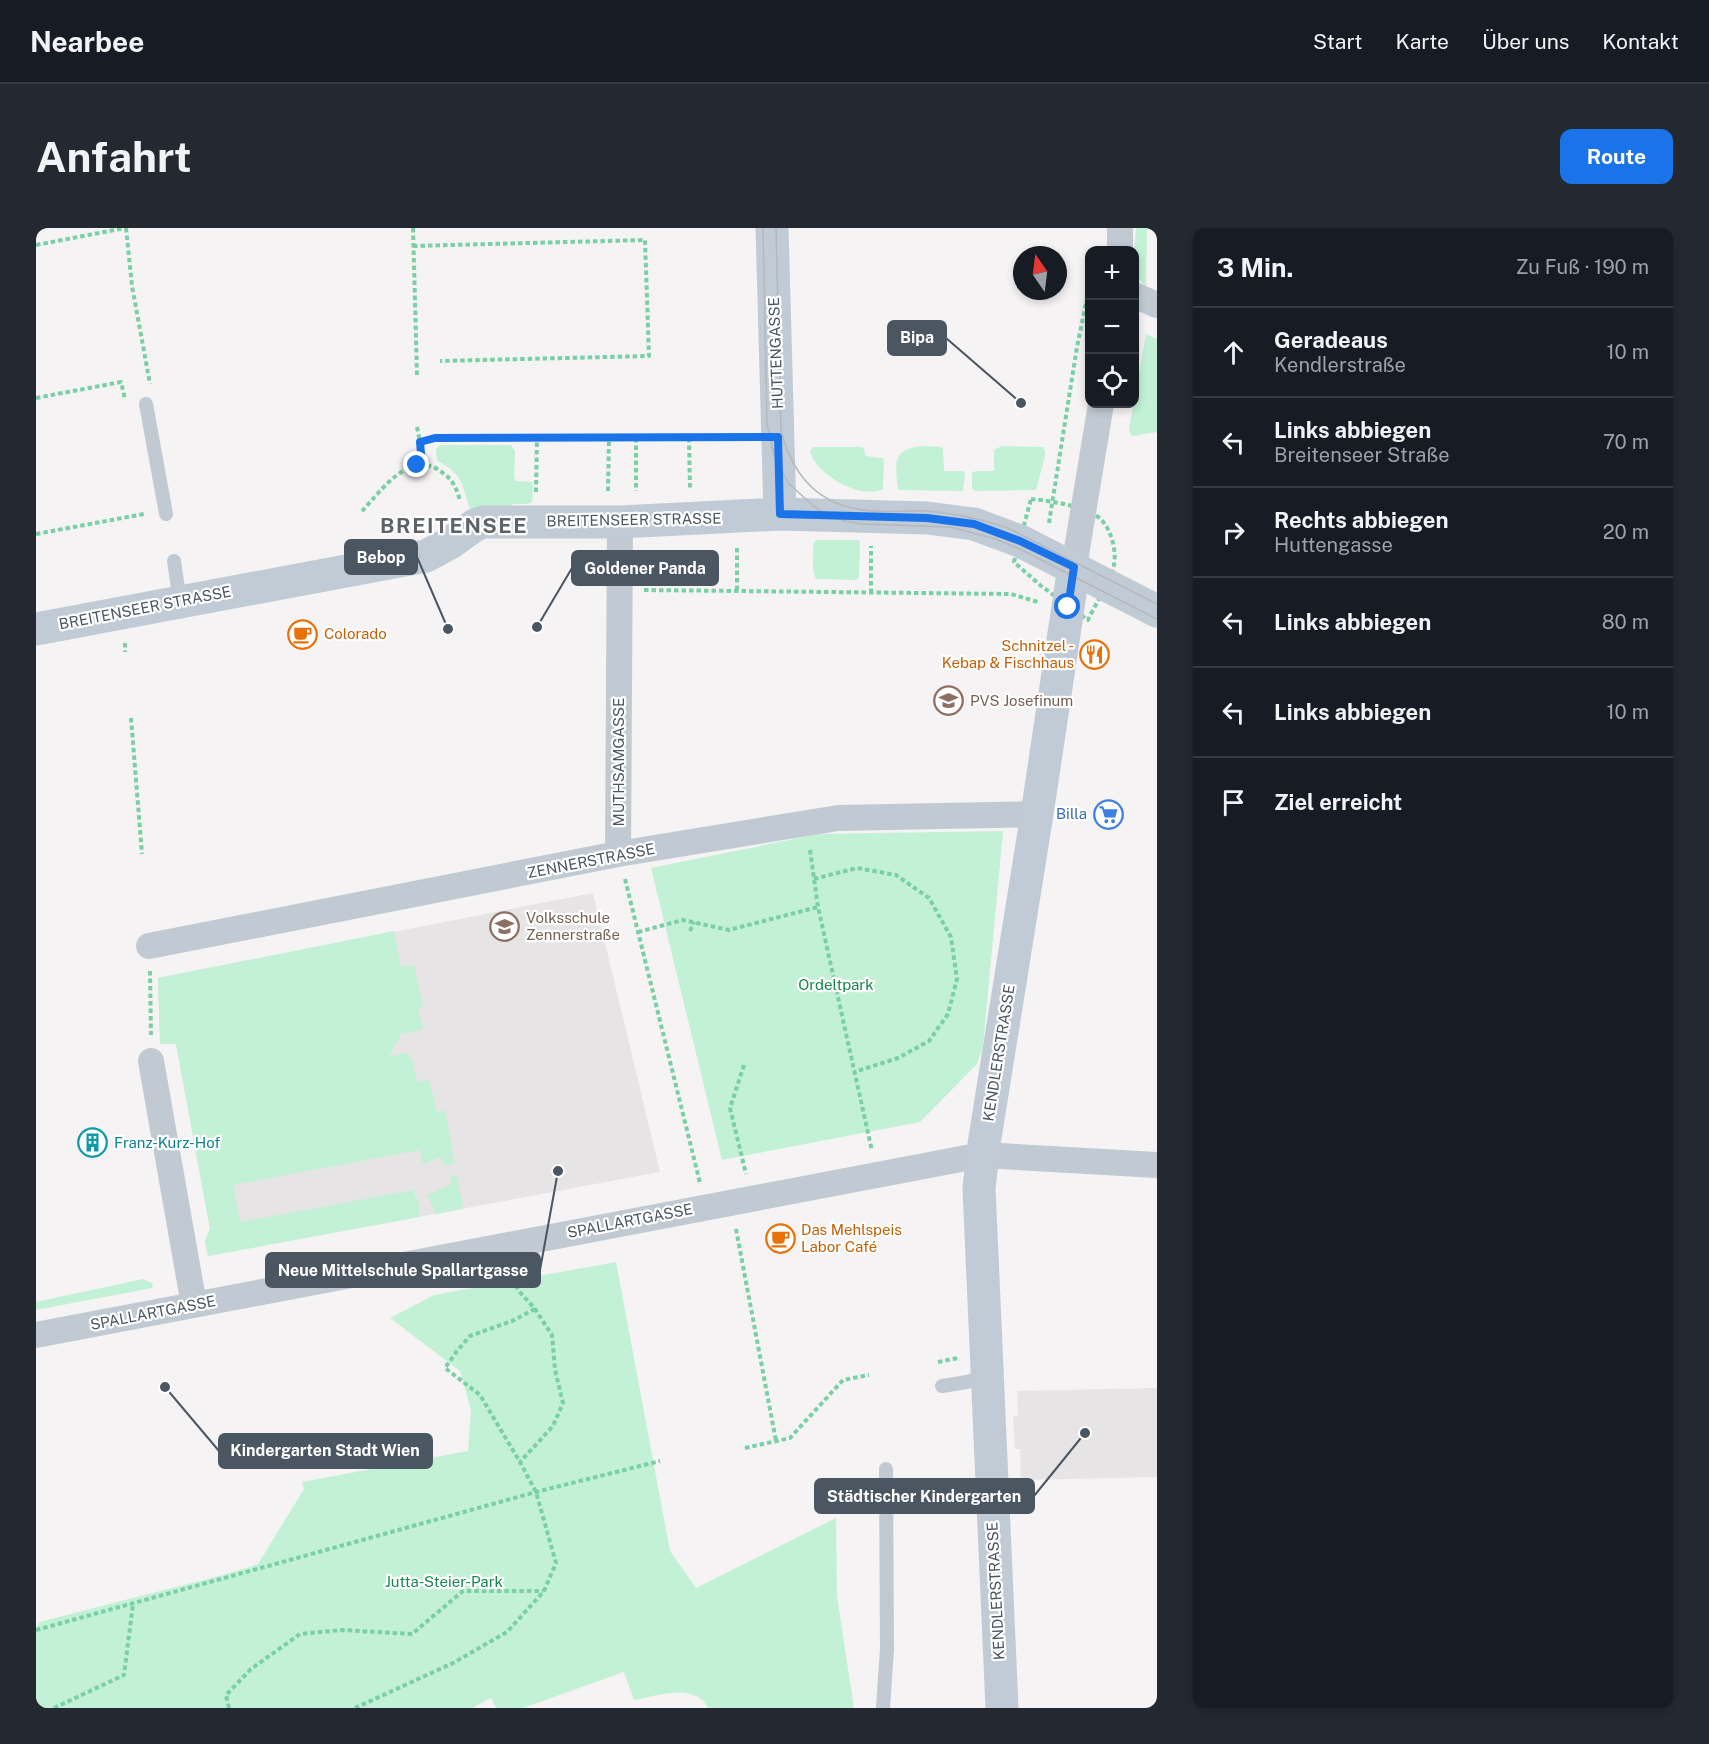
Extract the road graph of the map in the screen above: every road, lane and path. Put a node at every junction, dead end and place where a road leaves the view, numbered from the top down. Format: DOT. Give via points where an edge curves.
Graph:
graph roads {
  1 [pos="126,228"];
  2 [pos="413,228"];
  3 [pos="772,228"];
  4 [pos="1120,228"];
  5 [pos="36,245"];
  6 [pos="413,246"];
  7 [pos="1120,246"];
  8 [pos="1139,297"];
  9 [pos="1157,305"];
  10 [pos="440,361"];
  11 [pos="417,375"];
  12 [pos="36,398"];
  13 [pos="146,404"];
  14 [pos="1100,408"];
  15 [pos="417,427"];
  16 [pos="778,437"];
  17 [pos="537,438"];
  18 [pos="609,438"];
  19 [pos="636,438"];
  20 [pos="688,438"];
  21 [pos="420,442"];
  22 [pos="422,465"];
  23 [pos="362,511"];
  24 [pos="166,512"];
  25 [pos="780,514"];
  26 [pos="738,517"];
  27 [pos="691,519"];
  28 [pos="536,522"];
  29 [pos="621,522"];
  30 [pos="36,534"];
  31 [pos="462,534"];
  32 [pos="871,539"];
  33 [pos="174,561"];
  34 [pos="1074,567"];
  35 [pos="620,590"];
  36 [pos="737,590"];
  37 [pos="871,593"];
  38 [pos="180,602"];
  39 [pos="1038,602"];
  40 [pos="1157,610"];
  41 [pos="36,629"];
  42 [pos="131,717"];
  43 [pos="1037,814"];
  44 [pos="807,823"];
  45 [pos="142,854"];
  46 [pos="618,855"];
  47 [pos="814,879"];
  48 [pos="818,908"];
  49 [pos="694,922"];
  50 [pos="690,931"];
  51 [pos="638,932"];
  52 [pos="149,946"];
  53 [pos="151,1060"];
  54 [pos="744,1065"];
  55 [pos="854,1072"];
  56 [pos="982,1155"];
  57 [pos="1157,1165"];
  58 [pos="878,1175"];
  59 [pos="742,1200"];
  60 [pos="706,1207"];
  61 [pos="518,1290"];
  62 [pos="194,1305"];
  63 [pos="535,1309"];
  64 [pos="36,1335"];
  65 [pos="938,1362"];
  66 [pos="976,1366"];
  67 [pos="869,1375"];
  68 [pos="942,1386"];
  69 [pos="776,1441"];
  70 [pos="745,1448"];
  71 [pos="660,1461"];
  72 [pos="520,1462"];
  73 [pos="886,1469"];
  74 [pos="536,1492"];
  75 [pos="544,1591"];
  76 [pos="133,1604"];
  77 [pos="36,1630"];
  78 [pos="54,1708"];
  79 [pos="229,1708"];
  80 [pos="355,1708"];
  81 [pos="883,1708"];
  82 [pos="1002,1708"];
  1 -- 5 [label="path"];
  1 -- 13 [label="path" via="151,390"];
  2 -- 6 [label="path"];
  3 -- 16 [label="street, HUTTENGASSE"];
  4 -- 7 [label="street"];
  6 -- 10 [label="path" via="645,240 649,356"];
  6 -- 11 [label="path"];
  8 -- 9 [label="street"];
  12 -- 13 [label="path" via="121,382 126,404"];
  13 -- 24 [label="lane"];
  14 -- 34 [label="street, KENDLERSTRASSE"];
  15 -- 21 [label="path"];
  16 -- 20 [label="path"];
  16 -- 25 [label="street, HUTTENGASSE"];
  17 -- 18 [label="path"];
  17 -- 21 [label="path" via="435,438"];
  17 -- 28 [label="path"];
  18 -- 19 [label="path"];
  18 -- 29 [label="path"];
  19 -- 20 [label="path"];
  19 -- 29 [label="path"];
  20 -- 27 [label="path"];
  21 -- 22 [label="path"];
  22 -- 23 [label="path" via="401,471"];
  22 -- 31 [label="path" via="439,469 454,484 461,505"];
  24 -- 30 [label="path"];
  25 -- 26 [label="street, BREITENSEER STRASSE"];
  25 -- 34 [label="street, BREITENSEER STRASSE" via="927,518 974,524"];
  26 -- 27 [label="street, BREITENSEER STRASSE"];
  26 -- 36 [label="path"];
  27 -- 29 [label="street, BREITENSEER STRASSE"];
  28 -- 29 [label="street, BREITENSEER STRASSE"];
  28 -- 31 [label="street, BREITENSEER STRASSE" via="483,522"];
  29 -- 35 [label="street, MUTHSAMGASSE"];
  31 -- 38 [label="street, BREITENSEER STRASSE" via="426,556"];
  32 -- 37 [label="path"];
  33 -- 38 [label="lane"];
  34 -- 40 [label="street, BREITENSEER STRASSE"];
  34 -- 43 [label="street, KENDLERSTRASSE"];
  35 -- 36 [label="path"];
  35 -- 46 [label="street, MUTHSAMGASSE"];
  36 -- 37 [label="path"];
  37 -- 39 [label="path" via="1011,594"];
  38 -- 41 [label="street, BREITENSEER STRASSE"];
  42 -- 45 [label="path"];
  43 -- 44 [label="street, ZENNERSTRASSE" via="838,818"];
  43 -- 56 [label="street, KENDLERSTRASSE"];
  44 -- 46 [label="street, ZENNERSTRASSE"];
  44 -- 47 [label="path"];
  46 -- 51 [label="path"];
  46 -- 52 [label="street, ZENNERSTRASSE"];
  47 -- 48 [label="path"];
  47 -- 55 [label="path" via="857,868 896,875 929,898 951,938 957,979 948,1014 929,1041 898,1058"];
  48 -- 49 [label="path" via="729,930"];
  48 -- 55 [label="path"];
  49 -- 50 [label="path"];
  49 -- 51 [label="path" via="683,920"];
  51 -- 60 [label="path"];
  52 -- 53 [label="path"];
  53 -- 62 [label="street"];
  54 -- 59 [label="path" via="730,1108"];
  55 -- 58 [label="path"];
  56 -- 57 [label="street, SPALLARTGASSE"];
  56 -- 58 [label="street, SPALLARTGASSE"];
  56 -- 66 [label="street, KENDLERSTRASSE"];
  58 -- 59 [label="street, SPALLARTGASSE"];
  59 -- 60 [label="street, SPALLARTGASSE"];
  59 -- 69 [label="path"];
  60 -- 62 [label="street, SPALLARTGASSE"];
  61 -- 63 [label="path"];
  62 -- 64 [label="street, SPALLARTGASSE"];
  63 -- 72 [label="path" via="552,1335 563,1403 553,1426"];
  63 -- 72 [label="path" via="470,1336 445,1368 480,1395"];
  65 -- 66 [label="path"];
  66 -- 68 [label="lane" via="967,1382"];
  66 -- 82 [label="street, KENDLERSTRASSE"];
  67 -- 69 [label="path" via="843,1380 790,1438"];
  69 -- 70 [label="path"];
  71 -- 74 [label="path"];
  72 -- 74 [label="path"];
  73 -- 81 [label="lane" via="887,1649"];
  74 -- 75 [label="path" via="556,1563"];
  74 -- 76 [label="path"];
  75 -- 79 [label="path" via="463,1591 412,1634 342,1629 300,1634 250,1669 226,1695"];
  75 -- 80 [label="path" via="507,1632 453,1663"];
  76 -- 77 [label="path"];
  76 -- 78 [label="path" via="124,1675"];
}
